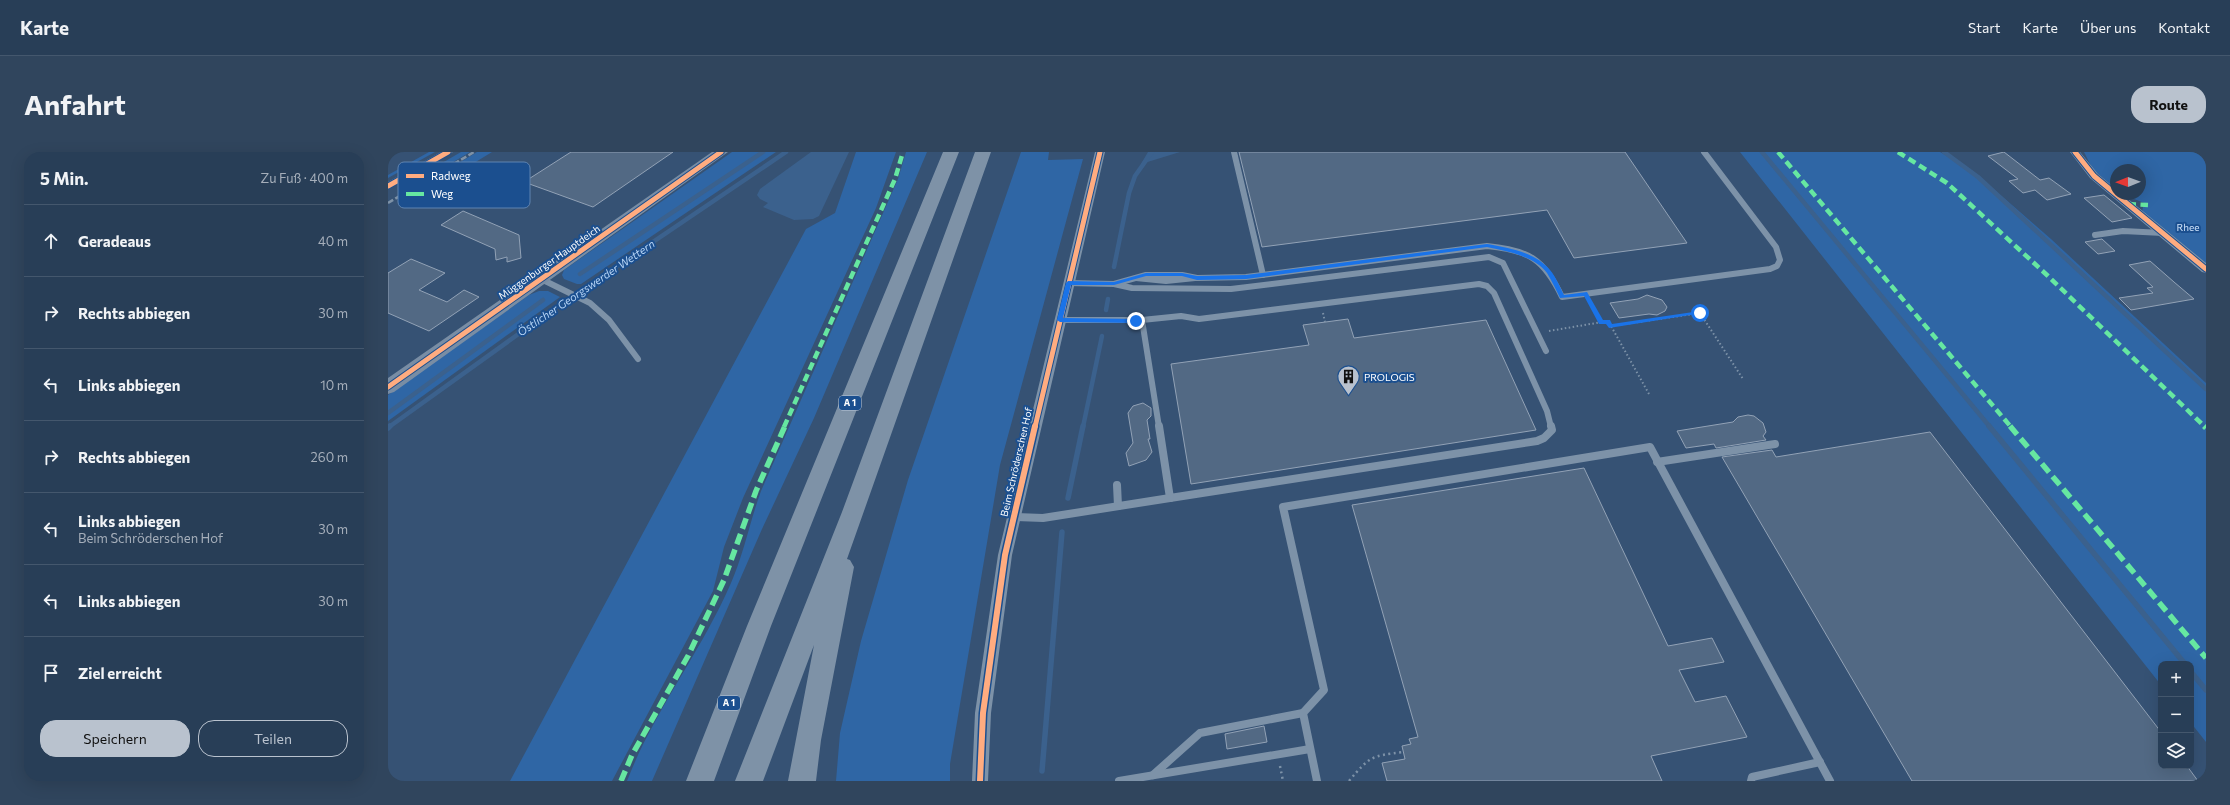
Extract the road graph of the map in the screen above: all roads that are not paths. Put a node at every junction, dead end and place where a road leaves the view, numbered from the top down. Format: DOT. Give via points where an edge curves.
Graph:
graph roads {
  1 [pos="448,152"];
  2 [pos="721,152"];
  3 [pos="951,152"];
  4 [pos="983,152"];
  5 [pos="1100,152"];
  6 [pos="1234,152"];
  7 [pos="1704,152"];
  8 [pos="2077,153"];
  9 [pos="430,162"];
  10 [pos="398,180"];
  11 [pos="388,186"];
  12 [pos="2163,233"];
  13 [pos="2095,236"];
  14 [pos="2206,269"];
  15 [pos="1263,275"];
  16 [pos="541,279"];
  17 [pos="1068,283"];
  18 [pos="1114,284"];
  19 [pos="1060,320"];
  20 [pos="1142,320"];
  21 [pos="1546,351"];
  22 [pos="638,358"];
  23 [pos="388,387"];
  24 [pos="1775,444"];
  25 [pos="1657,462"];
  26 [pos="1117,485"];
  27 [pos="1170,498"];
  28 [pos="1118,506"];
  29 [pos="853,512"];
  30 [pos="1014,517"];
  31 [pos="759,626"];
  32 [pos="1303,713"];
  33 [pos="1310,749"];
  34 [pos="1820,762"];
  35 [pos="1152,775"];
  36 [pos="686,781"];
  37 [pos="700,781"];
  38 [pos="749,781"];
  39 [pos="802,781"];
  40 [pos="980,781"];
  41 [pos="1119,781"];
  42 [pos="1317,781"];
  43 [pos="1751,781"];
  44 [pos="1830,781"];
  1 -- 9 [label="street"];
  2 -- 16 [label="street, Müggenburger Hauptdeich"];
  3 -- 31 [label="highway, A 1"];
  4 -- 29 [label="highway"];
  5 -- 17 [label="street, Beim Schröderschen Hof"];
  6 -- 15 [label="lane"];
  7 -- 15 [label="lane" via="1776,247 1780,257 1778,264 1770,269 1562,297 1548,272 1535,260 1505,249 1487,246"];
  8 -- 12 [label="street" via="2094,176"];
  10 -- 11 [label="street"];
  12 -- 13 [label="lane" via="2123,231"];
  12 -- 14 [label="street"];
  15 -- 18 [label="lane" via="1181,281 1146,281 1134,278"];
  16 -- 22 [label="lane" via="580,298 609,320"];
  16 -- 23 [label="street, Müggenburger Hauptdeich"];
  17 -- 18 [label="lane"];
  17 -- 19 [label="street, Beim Schröderschen Hof"];
  18 -- 21 [label="lane" via="1132,288 1231,289 1489,257 1503,263"];
  19 -- 20 [label="lane"];
  19 -- 30 [label="street, Beim Schröderschen Hof"];
  20 -- 27 [label="lane"];
  20 -- 27 [label="lane" via="1181,316 1199,319 1479,284 1487,286 1494,293 1551,423 1552,430 1549,434 1537,441"];
  24 -- 25 [label="lane"];
  25 -- 32 [label="lane" via="1650,447 1283,507 1324,690"];
  25 -- 34 [label="lane"];
  26 -- 28 [label="lane"];
  27 -- 28 [label="lane"];
  28 -- 30 [label="lane" via="1043,518"];
  29 -- 38 [label="highway"];
  29 -- 39 [label="highway"];
  30 -- 40 [label="street, Beim Schröderschen Hof" via="992,638"];
  31 -- 36 [label="highway"];
  31 -- 37 [label="highway, A 1"];
  32 -- 33 [label="lane"];
  32 -- 35 [label="lane" via="1200,733"];
  33 -- 35 [label="lane"];
  33 -- 42 [label="lane"];
  34 -- 43 [label="lane" via="1752,777"];
  34 -- 44 [label="lane"];
  35 -- 41 [label="lane"];
}
